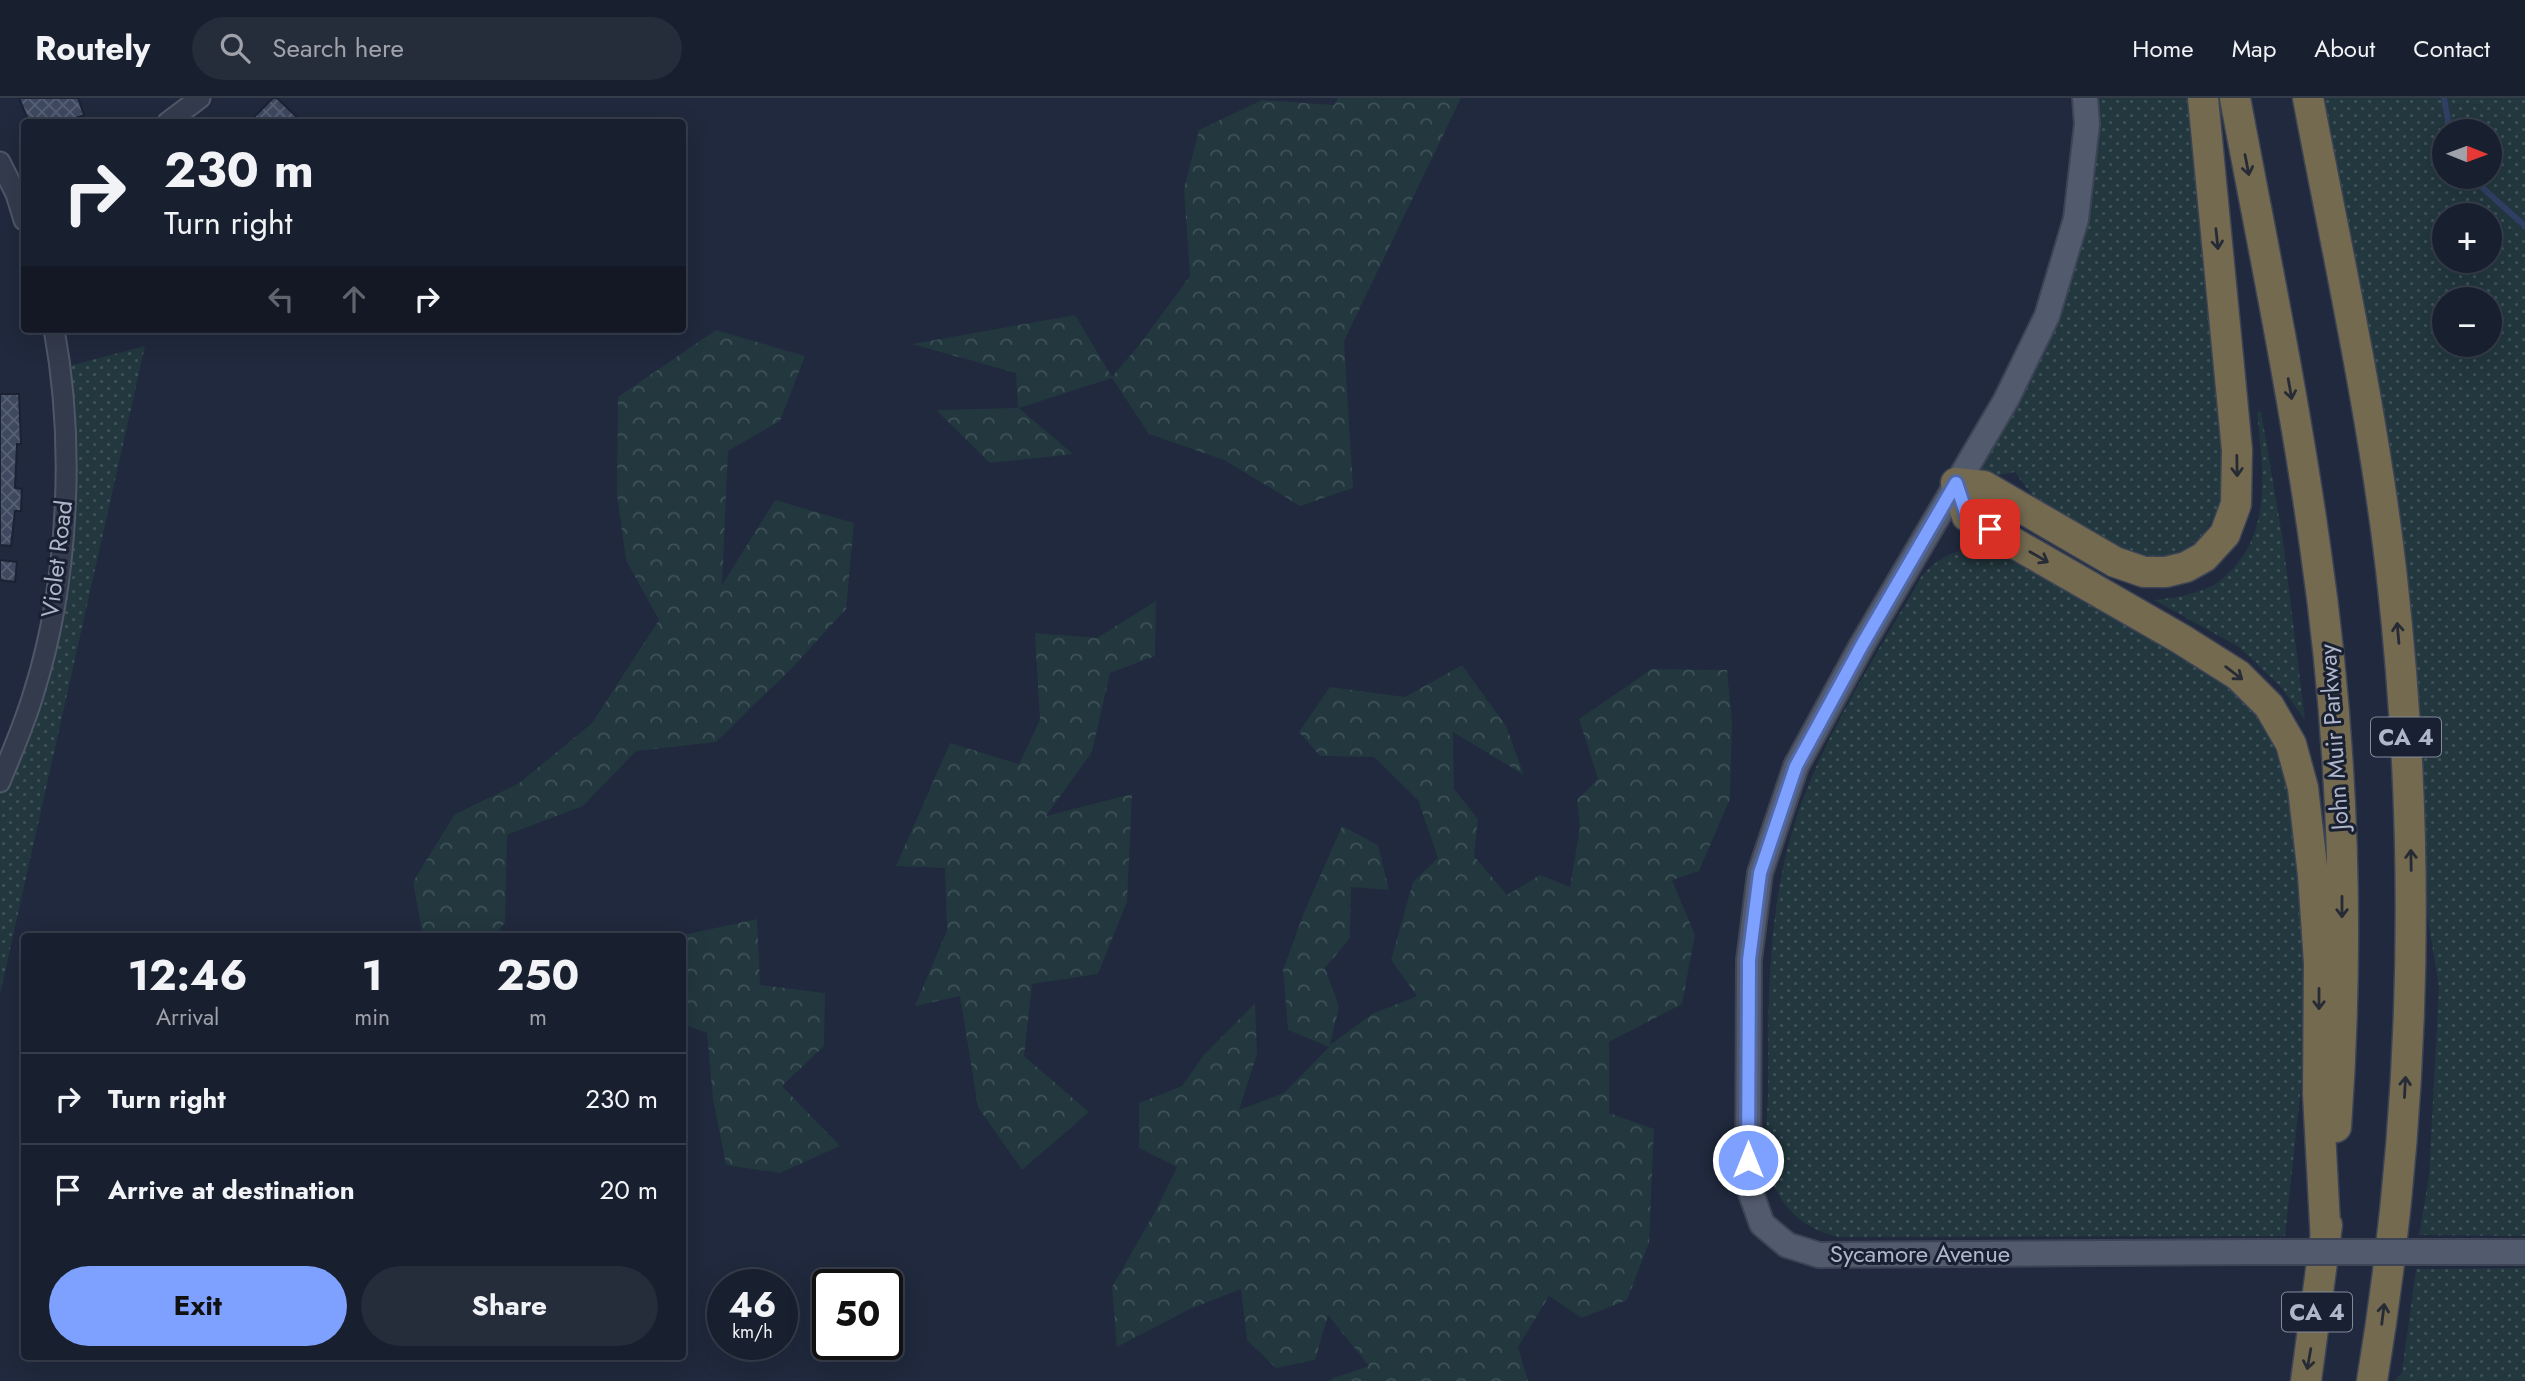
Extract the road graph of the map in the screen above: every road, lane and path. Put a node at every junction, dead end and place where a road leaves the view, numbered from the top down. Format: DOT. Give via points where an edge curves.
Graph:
graph roads {
  1 [pos="200,98"];
  2 [pos="2085,98"];
  3 [pos="2203,98"];
  4 [pos="2235,98"];
  5 [pos="2308,98"];
  6 [pos="172,119"];
  7 [pos="0,162"];
  8 [pos="20,192"];
  9 [pos="55,333"];
  10 [pos="1956,483"];
  11 [pos="0,782"];
  12 [pos="2326,1242"];
  13 [pos="2525,1252"];
  14 [pos="2306,1381"];
  15 [pos="2372,1381"];
  1 -- 6 [label="street"];
  2 -- 10 [label="main road, Sycamore Avenue" via="2087,124 2076,219 2048,316 2006,400"];
  3 -- 10 [label="highway, one-way" via="2237,450 2236,504 2225,534 2195,562 2177,570 2144,572 2115,562 1984,486"];
  4 -- 12 [label="highway, John Muir Parkway / CA 4, one-way" via="2302,461 2335,722 2343,985"];
  15 -- 5 [label="highway, CA 4, one-way" via="2393,1233 2406,1080 2411,903 2408,774 2397,622 2381,493"];
  7 -- 8 [label="street"];
  9 -- 11 [label="street, Violet Road" via="65,420 63,537 35,691"];
  10 -- 12 [label="highway, one-way" via="1967,516 2238,675 2269,706 2291,744 2307,810 2316,920"];
  10 -- 13 [label="main road, Sycamore Avenue, bridge" via="1796,766 1760,873 1749,960 1748,1185 1762,1224 1787,1245 1819,1255"];
  12 -- 14 [label="highway, John Muir Parkway / CA 4, one-way"];
}
